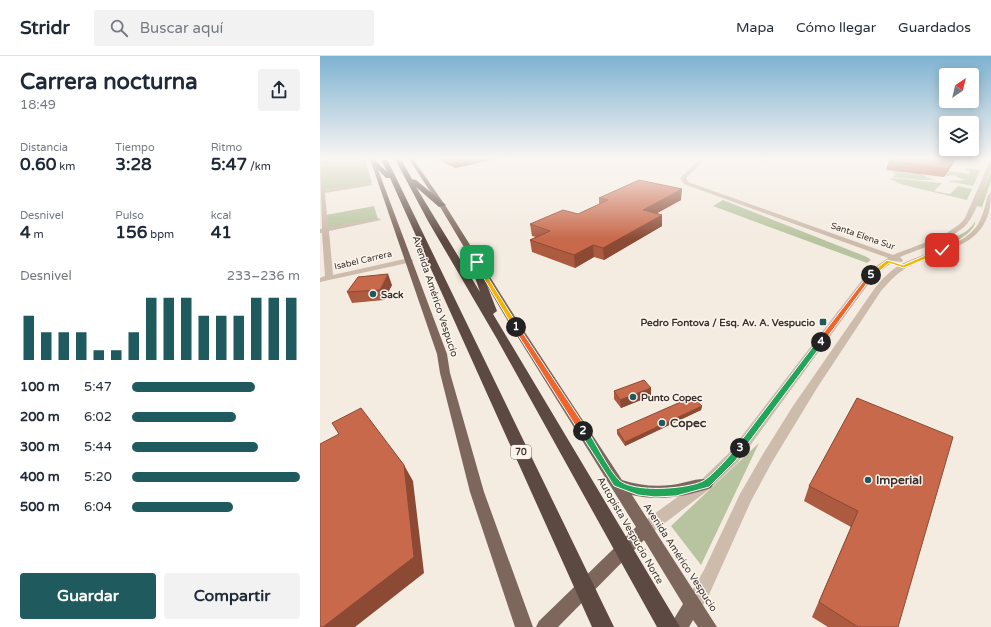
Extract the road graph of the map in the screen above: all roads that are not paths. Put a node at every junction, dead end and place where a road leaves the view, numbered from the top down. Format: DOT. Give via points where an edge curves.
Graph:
graph roads {
  1 [pos="365,186"];
  2 [pos="382,186"];
  3 [pos="405,186"];
  4 [pos="406,186"];
  5 [pos="411,186"];
  6 [pos="429,186"];
  7 [pos="691,186"];
  8 [pos="981,186"];
  9 [pos="321,192"];
  10 [pos="991,196"];
  11 [pos="442,205"];
  12 [pos="322,210"];
  13 [pos="988,212"];
  14 [pos="378,220"];
  15 [pos="323,230"];
  16 [pos="926,243"];
  17 [pos="469,249"];
  18 [pos="942,250"];
  19 [pos="323,251"];
  20 [pos="891,259"];
  21 [pos="409,260"];
  22 [pos="905,265"];
  23 [pos="329,278"];
  24 [pos="320,280"];
  25 [pos="503,339"];
  26 [pos="617,484"];
  27 [pos="706,484"];
  28 [pos="639,535"];
  29 [pos="681,620"];
  30 [pos="546,625"];
  31 [pos="524,627"];
  32 [pos="603,627"];
  33 [pos="708,627"];
  1 -- 9 [label="street"];
  2 -- 21 [label="main road, Avenida Américo Vespucio"];
  3 -- 32 [label="highway, Autopista Vespucio Norte / 70"];
  4 -- 25 [label="highway, Autopista Vespucio Norte / 70" via="432,221"];
  5 -- 11 [label="highway"];
  6 -- 11 [label="main road, Avenida Américo Vespucio"];
  7 -- 20 [label="street, Santa Elena Sur"];
  8 -- 16 [label="street" via="966,222 951,233"];
  9 -- 12 [label="street"];
  10 -- 13 [label="street"];
  11 -- 17 [label="main road, Avenida Américo Vespucio"];
  12 -- 15 [label="street"];
  13 -- 18 [label="street" via="975,232"];
  14 -- 15 [label="street"];
  15 -- 19 [label="street"];
  16 -- 18 [label="street" via="930,248"];
  16 -- 20 [label="street"];
  17 -- 25 [label="highway"];
  17 -- 26 [label="main road, Avenida Américo Vespucio"];
  18 -- 22 [label="street"];
  19 -- 23 [label="street"];
  20 -- 22 [label="street, Santa Elena Sur"];
  20 -- 27 [label="street" via="872,273 733,458"];
  21 -- 23 [label="street, Isabel Carrera"];
  21 -- 31 [label="main road, Avenida Américo Vespucio" via="442,354 477,492"];
  22 -- 29 [label="street" via="888,278 878,290 797,409 738,510 711,574"];
  23 -- 24 [label="street, Isabel Carrera"];
  25 -- 29 [label="highway, Autopista Vespucio Norte / 70" via="543,411"];
  26 -- 27 [label="main road" via="655,493 676,492"];
  26 -- 28 [label="main road, Avenida Américo Vespucio"];
  27 -- 28 [label="street"];
  28 -- 29 [label="main road, Avenida Américo Vespucio"];
  28 -- 30 [label="main road"];
  29 -- 33 [label="main road, Avenida Américo Vespucio"];
}
